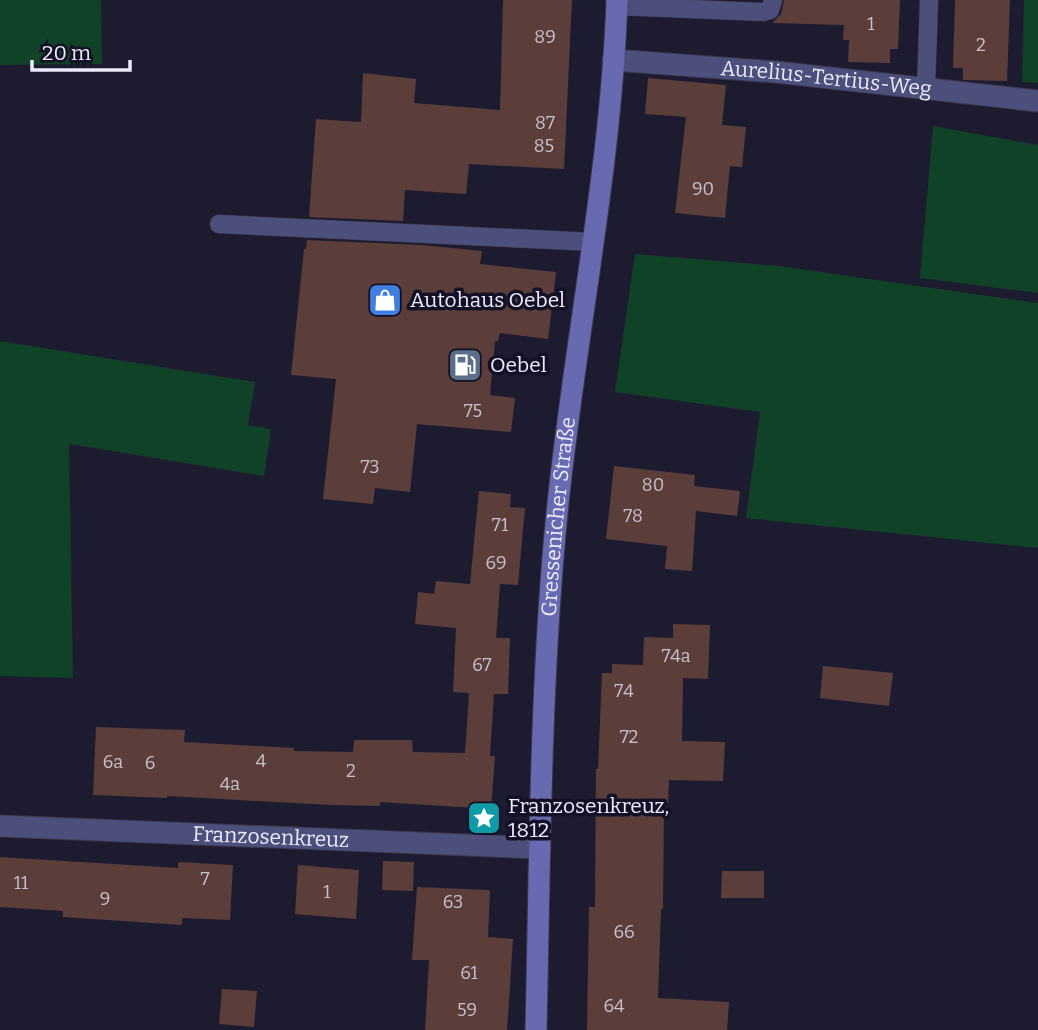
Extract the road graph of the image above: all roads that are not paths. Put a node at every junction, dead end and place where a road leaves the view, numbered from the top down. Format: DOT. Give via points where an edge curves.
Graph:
graph roads {
  1 [pos="773,0"];
  2 [pos="929,0"];
  3 [pos="617,3"];
  4 [pos="613,60"];
  5 [pos="926,88"];
  6 [pos="1038,101"];
  7 [pos="219,223"];
  8 [pos="594,242"];
  9 [pos="0,826"];
  10 [pos="540,848"];
  11 [pos="536,1030"];
  1 -- 3 [label="lane, Gressenicher Straße" via="771,10 763,12"];
  2 -- 5 [label="lane"];
  3 -- 4 [label="main road, Gressenicher Straße"];
  4 -- 5 [label="street, Aurelius-Tertius-Weg"];
  4 -- 8 [label="main road, Gressenicher Straße"];
  5 -- 6 [label="street, Aurelius-Tertius-Weg"];
  7 -- 8 [label="lane"];
  8 -- 10 [label="main road, Gressenicher Straße" via="551,570"];
  9 -- 10 [label="street, Franzosenkreuz"];
  10 -- 11 [label="main road, Gressenicher Straße"];
}
